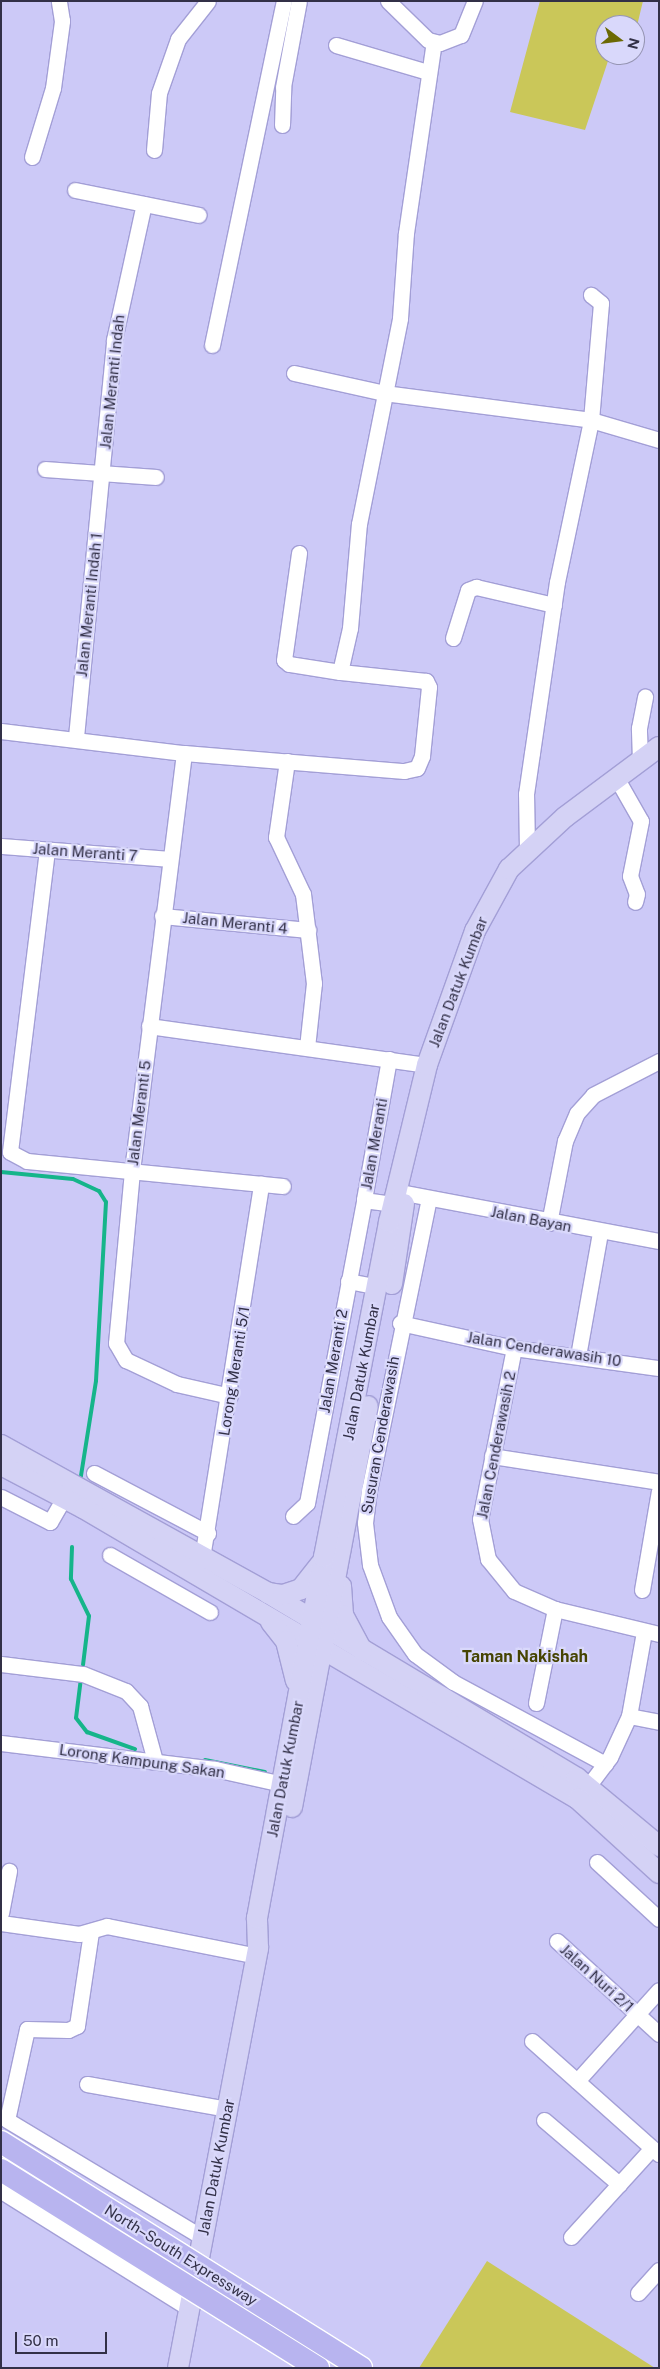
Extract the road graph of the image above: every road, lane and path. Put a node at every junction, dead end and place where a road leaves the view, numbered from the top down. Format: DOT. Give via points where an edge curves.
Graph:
graph roads {
  1 [pos="59,1"];
  2 [pos="208,1"];
  3 [pos="284,1"];
  4 [pos="299,1"];
  5 [pos="388,1"];
  6 [pos="474,1"];
  7 [pos="434,42"];
  8 [pos="336,45"];
  9 [pos="428,72"];
  10 [pos="282,125"];
  11 [pos="154,150"];
  12 [pos="32,158"];
  13 [pos="75,190"];
  14 [pos="144,204"];
  15 [pos="199,215"];
  16 [pos="591,295"];
  17 [pos="212,345"];
  18 [pos="294,374"];
  19 [pos="384,394"];
  20 [pos="591,420"];
  21 [pos="659,440"];
  22 [pos="45,469"];
  23 [pos="103,474"];
  24 [pos="156,477"];
  25 [pos="299,553"];
  26 [pos="554,605"];
  27 [pos="453,638"];
  28 [pos="340,672"];
  29 [pos="645,697"];
  30 [pos="1,731"];
  31 [pos="76,737"];
  32 [pos="653,752"];
  33 [pos="184,753"];
  34 [pos="287,761"];
  35 [pos="617,779"];
  36 [pos="1,846"];
  37 [pos="527,849"];
  38 [pos="46,850"];
  39 [pos="170,859"];
  40 [pos="635,902"];
  41 [pos="162,916"];
  42 [pos="308,930"];
  43 [pos="149,1026"];
  44 [pos="307,1047"];
  45 [pos="389,1059"];
  46 [pos="659,1061"];
  47 [pos="426,1064"];
  48 [pos="132,1171"];
  49 [pos="261,1184"];
  50 [pos="282,1186"];
  51 [pos="399,1198"];
  52 [pos="429,1198"];
  53 [pos="364,1200"];
  54 [pos="549,1223"];
  55 [pos="600,1232"];
  56 [pos="659,1241"];
  57 [pos="348,1281"];
  58 [pos="378,1287"];
  59 [pos="400,1323"];
  60 [pos="514,1348"];
  61 [pos="578,1356"];
  62 [pos="659,1368"];
  63 [pos="230,1396"];
  64 [pos="1,1445"];
  65 [pos="492,1456"];
  66 [pos="1,1465"];
  67 [pos="94,1473"];
  68 [pos="659,1482"];
  69 [pos="659,1491"];
  70 [pos="1,1497"];
  71 [pos="64,1498"];
  72 [pos="293,1516"];
  73 [pos="208,1533"];
  74 [pos="149,1547"];
  75 [pos="333,1553"];
  76 [pos="110,1555"];
  77 [pos="202,1558"];
  78 [pos="135,1570"];
  79 [pos="642,1590"];
  80 [pos="268,1594"];
  81 [pos="555,1609"];
  82 [pos="210,1612"];
  83 [pos="258,1612"];
  84 [pos="651,1633"];
  85 [pos="317,1635"];
  86 [pos="362,1662"];
  87 [pos="1,1664"];
  88 [pos="314,1690"];
  89 [pos="298,1701"];
  90 [pos="536,1703"];
  91 [pos="630,1716"];
  92 [pos="659,1722"];
  93 [pos="1,1743"];
  94 [pos="155,1762"];
  95 [pos="605,1764"];
  96 [pos="282,1784"];
  97 [pos="589,1785"];
  98 [pos="659,1846"];
  99 [pos="597,1862"];
  100 [pos="9,1871"];
  101 [pos="659,1873"];
  102 [pos="1,1913"];
  103 [pos="659,1919"];
  104 [pos="1,1923"];
  105 [pos="265,1928"];
  106 [pos="91,1932"];
  107 [pos="557,1941"];
  108 [pos="257,1956"];
  109 [pos="659,1990"];
  110 [pos="637,2014"];
  111 [pos="659,2034"];
  112 [pos="532,2041"];
  113 [pos="577,2081"];
  114 [pos="87,2084"];
  115 [pos="227,2109"];
  116 [pos="544,2120"];
  117 [pos="1,2142"];
  118 [pos="655,2151"];
  119 [pos="1,2170"];
  120 [pos="619,2184"];
  121 [pos="1,2191"];
  122 [pos="571,2237"];
  123 [pos="203,2238"];
  124 [pos="659,2270"];
  125 [pos="638,2293"];
  126 [pos="190,2309"];
  127 [pos="178,2368"];
  128 [pos="318,2368"];
  129 [pos="361,2368"];
  1 -- 12 [label="street" via="62,21 53,88"];
  2 -- 11 [label="street" via="178,39 159,93"];
  3 -- 17 [label="street"];
  4 -- 10 [label="street" via="283,87"];
  5 -- 7 [label="street"];
  6 -- 7 [label="street" via="461,35 446,42"];
  7 -- 9 [label="street"];
  8 -- 9 [label="street"];
  9 -- 19 [label="street" via="406,233 400,318"];
  13 -- 14 [label="street"];
  14 -- 15 [label="street"];
  14 -- 23 [label="street, Jalan Meranti Indah" via="114,340"];
  16 -- 20 [label="street" via="601,303"];
  18 -- 19 [label="street"];
  19 -- 20 [label="street"];
  19 -- 28 [label="street" via="360,524 350,628"];
  20 -- 21 [label="street"];
  20 -- 26 [label="street"];
  22 -- 23 [label="street"];
  23 -- 24 [label="street"];
  23 -- 31 [label="street, Jalan Meranti Indah 1"];
  25 -- 28 [label="street" via="284,660 289,664"];
  26 -- 27 [label="street" via="476,587 468,590"];
  26 -- 37 [label="street" via="526,794"];
  28 -- 34 [label="street" via="426,681 429,686 421,763 410,771"];
  29 -- 32 [label="street" via="639,728"];
  30 -- 31 [label="street"];
  31 -- 33 [label="street"];
  32 -- 35 [label="main road, Jalan Datuk Kumbar"];
  33 -- 34 [label="street"];
  33 -- 39 [label="street, Jalan Meranti 5"];
  34 -- 42 [label="street" via="276,837 300,882"];
  35 -- 37 [label="main road, Jalan Datuk Kumbar"];
  35 -- 40 [label="street" via="641,821 630,876 637,894"];
  36 -- 38 [label="street, Jalan Meranti 7"];
  37 -- 47 [label="main road, Jalan Datuk Kumbar" via="509,869 475,931"];
  38 -- 39 [label="street, Jalan Meranti 7"];
  38 -- 48 [label="street" via="9,1147 22,1160"];
  39 -- 41 [label="street, Jalan Meranti 5"];
  41 -- 42 [label="street, Jalan Meranti 4"];
  41 -- 43 [label="street, Jalan Meranti 5"];
  42 -- 44 [label="street" via="314,984"];
  43 -- 44 [label="street"];
  43 -- 48 [label="street, Jalan Meranti 5"];
  44 -- 45 [label="street"];
  45 -- 47 [label="street"];
  45 -- 53 [label="street, Jalan Meranti"];
  46 -- 54 [label="street" via="593,1095 577,1113 566,1141"];
  47 -- 51 [label="main road, Jalan Datuk Kumbar"];
  48 -- 49 [label="street"];
  48 -- 63 [label="street, Jalan Meranti 5" via="118,1352 126,1360 176,1384"];
  49 -- 50 [label="street"];
  49 -- 63 [label="street, Lorong Meranti 5/1"];
  51 -- 52 [label="street, Jalan Bayan"];
  51 -- 53 [label="street, Jalan Meranti"];
  51 -- 58 [label="main road, Jalan Datuk Kumbar"];
  51 -- 75 [label="main road, Jalan Datuk Kumbar" via="400,1241"];
  52 -- 54 [label="street, Jalan Bayan"];
  52 -- 59 [label="street, Susuran Cenderawasih"];
  53 -- 57 [label="street, Jalan Meranti 2"];
  54 -- 55 [label="street, Jalan Bayan"];
  55 -- 56 [label="street, Jalan Bayan"];
  55 -- 61 [label="street"];
  57 -- 58 [label="street"];
  57 -- 72 [label="street, Jalan Meranti 2" via="307,1503"];
  58 -- 75 [label="main road, Jalan Datuk Kumbar"];
  59 -- 60 [label="street, Jalan Cenderawasih 10"];
  59 -- 95 [label="street, Susuran Cenderawasih" via="365,1523 370,1565 389,1617 415,1654 452,1682"];
  60 -- 61 [label="street, Jalan Cenderawasih 10"];
  60 -- 65 [label="street, Jalan Cenderawasih 2"];
  61 -- 62 [label="street, Jalan Cenderawasih 10"];
  63 -- 73 [label="street, Lorong Meranti 5/1"];
  64 -- 77 [label="main road"];
  65 -- 68 [label="street"];
  65 -- 81 [label="street, Jalan Cenderawasih 2" via="480,1519 488,1559 514,1591"];
  66 -- 71 [label="main road"];
  67 -- 73 [label="street"];
  69 -- 79 [label="street"];
  70 -- 71 [label="street" via="50,1522"];
  71 -- 74 [label="main road"];
  73 -- 77 [label="street, Lorong Meranti 5/1"];
  74 -- 78 [label="street"];
  74 -- 83 [label="main road"];
  75 -- 80 [label="main road" via="301,1589 283,1595"];
  75 -- 85 [label="main road, Jalan Datuk Kumbar"];
  75 -- 86 [label="main road" via="343,1615"];
  76 -- 78 [label="street"];
  77 -- 80 [label="main road"];
  78 -- 82 [label="street"];
  80 -- 85 [label="main road"];
  81 -- 84 [label="street, Jalan Cenderawasih 2"];
  81 -- 90 [label="street"];
  83 -- 85 [label="main road"];
  83 -- 89 [label="main road" via="286,1641 293,1660"];
  84 -- 91 [label="street"];
  85 -- 86 [label="main road"];
  85 -- 88 [label="main road, Jalan Datuk Kumbar"];
  85 -- 89 [label="main road, Jalan Datuk Kumbar"];
  86 -- 88 [label="main road" via="331,1674"];
  86 -- 97 [label="main road"];
  86 -- 101 [label="main road" via="578,1799"];
  87 -- 94 [label="street" via="83,1674 126,1691 140,1706"];
  88 -- 105 [label="main road, Jalan Datuk Kumbar"];
  89 -- 96 [label="main road, Jalan Datuk Kumbar"];
  91 -- 92 [label="street"];
  91 -- 95 [label="street"];
  93 -- 94 [label="street, Lorong Kampung Sakan"];
  94 -- 96 [label="street, Lorong Kampung Sakan"];
  95 -- 97 [label="street"];
  96 -- 105 [label="main road, Jalan Datuk Kumbar" via="257,1918"];
  97 -- 98 [label="main road"];
  99 -- 103 [label="street"];
  100 -- 102 [label="street"];
  104 -- 106 [label="street" via="79,1934"];
  105 -- 108 [label="main road, Jalan Datuk Kumbar"];
  106 -- 108 [label="street" via="107,1926"];
  106 -- 123 [label="street" via="77,2026 68,2030 27,2029 7,2120"];
  107 -- 110 [label="street, Jalan Nuri 2/1"];
  108 -- 115 [label="main road, Jalan Datuk Kumbar"];
  109 -- 110 [label="street"];
  110 -- 111 [label="street, Jalan Nuri 2/1"];
  110 -- 113 [label="street"];
  112 -- 113 [label="street"];
  113 -- 118 [label="street"];
  114 -- 115 [label="street"];
  115 -- 123 [label="main road, Jalan Datuk Kumbar"];
  116 -- 120 [label="street"];
  117 -- 129 [label="highway, North–South Expressway, bridge"];
  118 -- 120 [label="street"];
  119 -- 128 [label="highway, North–South Expressway, bridge"];
  120 -- 122 [label="street"];
  121 -- 126 [label="street"];
  123 -- 126 [label="main road, Jalan Datuk Kumbar"];
  124 -- 125 [label="street"];
  126 -- 127 [label="main road, Jalan Datuk Kumbar"];
}
